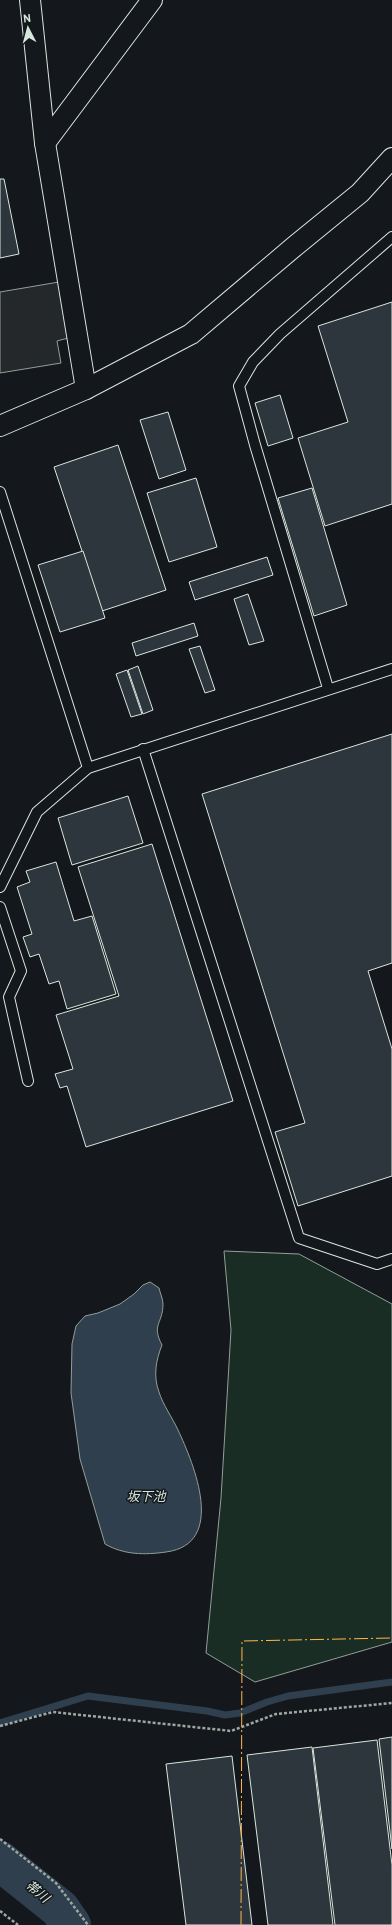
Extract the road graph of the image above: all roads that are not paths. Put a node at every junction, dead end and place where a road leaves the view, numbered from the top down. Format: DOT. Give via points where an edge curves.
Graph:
graph roads {
  1 [pos="30,0"];
  2 [pos="152,0"];
  3 [pos="45,142"];
  4 [pos="392,158"];
  5 [pos="392,236"];
  6 [pos="86,389"];
  7 [pos="0,426"];
  8 [pos="0,492"];
  9 [pos="392,669"];
  10 [pos="328,688"];
  11 [pos="143,749"];
  12 [pos="88,768"];
  13 [pos="0,887"];
  14 [pos="0,907"];
  15 [pos="28,1080"];
  16 [pos="392,1260"];
  1 -- 3 [label="street"];
  2 -- 3 [label="street"];
  3 -- 6 [label="street"];
  4 -- 6 [label="street" via="360,193 191,334"];
  5 -- 10 [label="lane" via="280,334 253,362 239,386"];
  6 -- 7 [label="street"];
  8 -- 12 [label="lane"];
  9 -- 10 [label="lane"];
  10 -- 11 [label="lane"];
  11 -- 12 [label="lane"];
  11 -- 16 [label="lane" via="299,1238 378,1264"];
  12 -- 13 [label="lane" via="37,812"];
  14 -- 15 [label="lane" via="21,971 9,997"];
}
